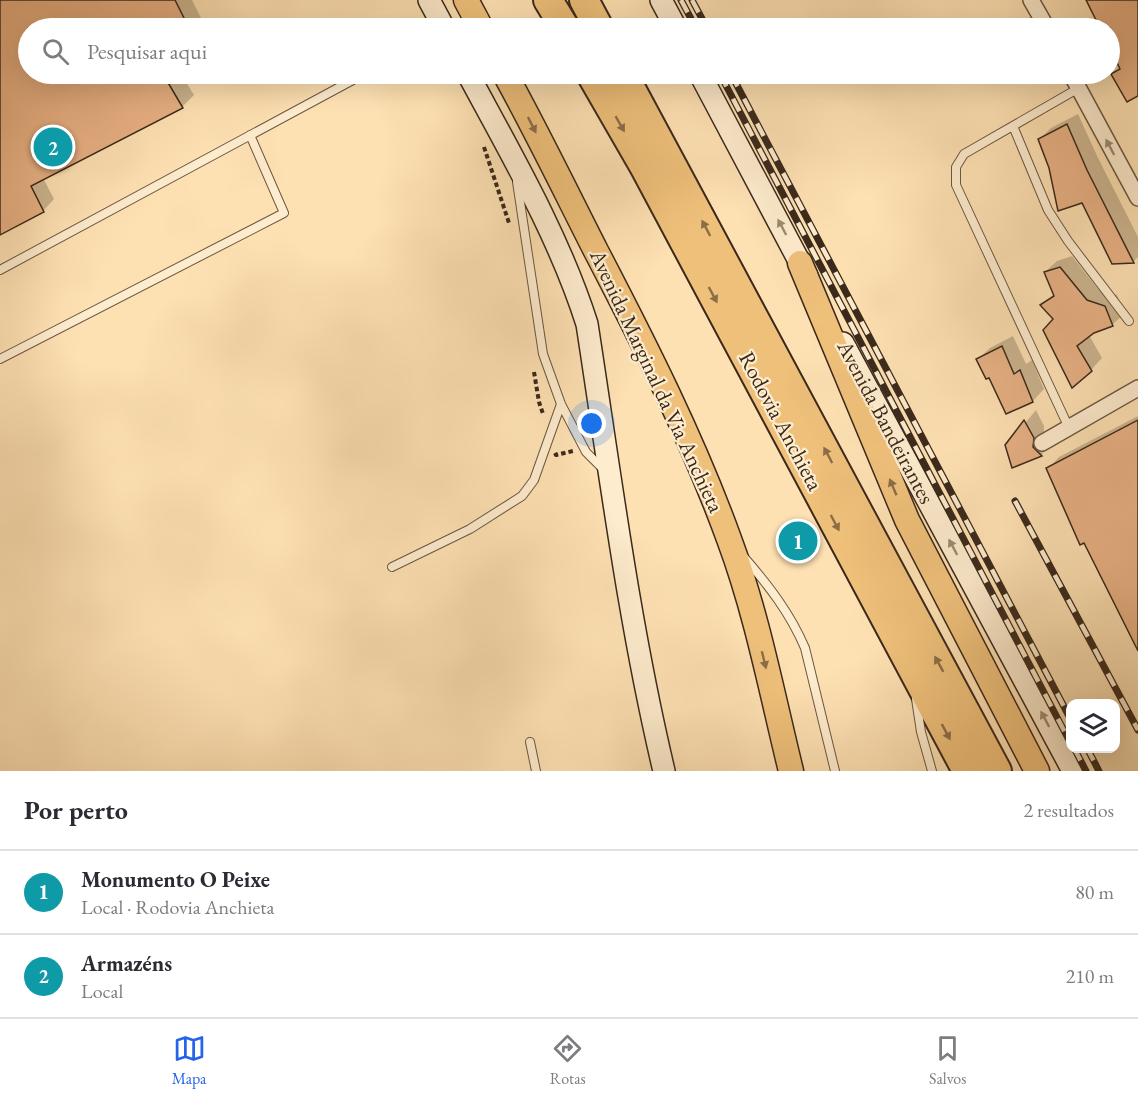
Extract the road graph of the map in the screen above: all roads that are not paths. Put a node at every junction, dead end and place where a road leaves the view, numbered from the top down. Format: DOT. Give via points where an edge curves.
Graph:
graph roads {
  1 [pos="429,0"];
  2 [pos="466,0"];
  3 [pos="548,0"];
  4 [pos="584,0"];
  5 [pos="661,0"];
  6 [pos="1031,0"];
  7 [pos="437,18"];
  8 [pos="476,18"];
  9 [pos="558,18"];
  10 [pos="594,18"];
  11 [pos="671,18"];
  12 [pos="1041,18"];
  13 [pos="345,84"];
  14 [pos="473,84"];
  15 [pos="510,84"];
  16 [pos="597,84"];
  17 [pos="628,84"];
  18 [pos="705,84"];
  19 [pos="1077,84"];
  20 [pos="1079,88"];
  21 [pos="1013,126"];
  22 [pos="250,135"];
  23 [pos="514,160"];
  24 [pos="1138,198"];
  25 [pos="800,263"];
  26 [pos="0,270"];
  27 [pos="1129,321"];
  28 [pos="0,359"];
  29 [pos="1138,388"];
  30 [pos="561,404"];
  31 [pos="1069,428"];
  32 [pos="1042,444"];
  33 [pos="611,477"];
  34 [pos="730,540"];
  35 [pos="392,567"];
  36 [pos="910,662"];
  37 [pos="530,742"];
  38 [pos="536,771"];
  39 [pos="664,771"];
  40 [pos="791,771"];
  41 [pos="835,771"];
  42 [pos="932,771"];
  43 [pos="967,771"];
  44 [pos="997,771"];
  45 [pos="1037,771"];
  46 [pos="1073,771"];
  1 -- 7 [label="main road"];
  2 -- 8 [label="main road"];
  3 -- 9 [label="highway"];
  4 -- 10 [label="highway"];
  5 -- 11 [label="main road"];
  6 -- 12 [label="street"];
  13 -- 22 [label="lane"];
  14 -- 23 [label="main road, Avenida Marginal da Via Anchieta"];
  15 -- 34 [label="main road, Avenida Marginal da Via Anchieta, one-way" via="678,415"];
  16 -- 36 [label="highway, Rodovia Anchieta, one-way"];
  44 -- 17 [label="highway, Rodovia Anchieta, one-way"];
  25 -- 18 [label="main road, Avenida Bandeirantes, one-way"];
  19 -- 20 [label="street"];
  20 -- 21 [label="lane"];
  24 -- 20 [label="street, one-way"];
  21 -- 27 [label="lane" via="1048,210"];
  21 -- 31 [label="lane" via="964,154 956,167 956,185"];
  22 -- 26 [label="lane"];
  22 -- 28 [label="lane" via="284,213"];
  23 -- 30 [label="lane" via="543,354"];
  23 -- 33 [label="main road, Avenida Marginal da Via Anchieta" via="572,281 587,324"];
  45 -- 25 [label="main road, one-way" via="907,520"];
  46 -- 25 [label="main road, Avenida Bandeirantes, one-way"];
  29 -- 31 [label="street"];
  30 -- 33 [label="lane" via="586,452"];
  30 -- 35 [label="lane" via="534,480 522,496 470,529"];
  31 -- 32 [label="street"];
  33 -- 39 [label="main road, Avenida Marginal da Via Anchieta" via="644,683"];
  34 -- 40 [label="main road, Avenida Marginal da Via Anchieta, one-way" via="750,603"];
  34 -- 41 [label="lane" via="778,596 798,631"];
  36 -- 42 [label="lane" via="921,732"];
  36 -- 43 [label="highway, Rodovia Anchieta, one-way"];
  37 -- 38 [label="lane"];
}
